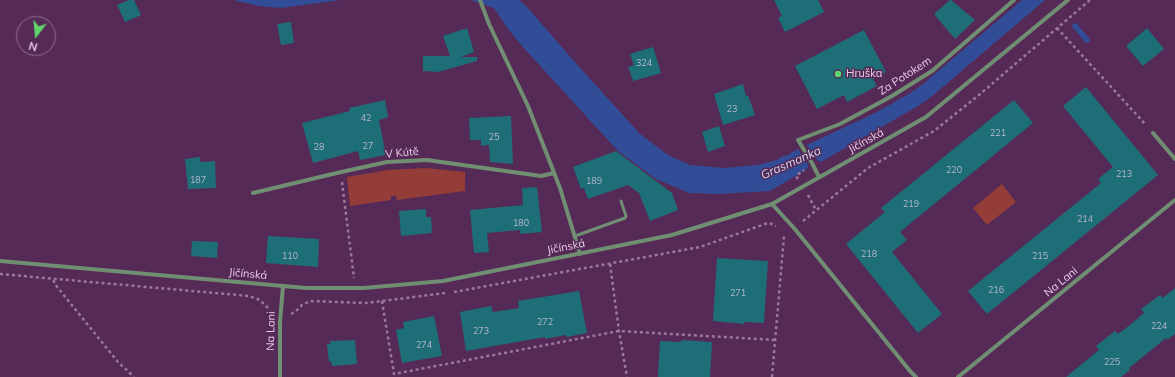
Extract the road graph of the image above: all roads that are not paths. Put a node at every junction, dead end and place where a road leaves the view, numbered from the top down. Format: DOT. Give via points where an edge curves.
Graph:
graph roads {
  1 [pos="1014,0"];
  2 [pos="1068,0"];
  3 [pos="481,2"];
  4 [pos="1153,133"];
  5 [pos="1175,159"];
  6 [pos="554,173"];
  7 [pos="819,178"];
  8 [pos="253,193"];
  9 [pos="1175,200"];
  10 [pos="621,201"];
  11 [pos="772,204"];
  12 [pos="575,236"];
  13 [pos="580,254"];
  14 [pos="0,261"];
  15 [pos="283,286"];
  16 [pos="280,377"];
  17 [pos="916,377"];
  18 [pos="958,377"];
  1 -- 7 [label="street, Za Potokem" via="932,70 892,96 840,124 798,140"];
  2 -- 7 [label="street, Jičínská" via="926,117"];
  3 -- 6 [label="street" via="488,24 528,106"];
  4 -- 5 [label="street"];
  6 -- 8 [label="street, V Kútě" via="541,176 427,160 387,162"];
  6 -- 12 [label="street"];
  7 -- 11 [label="street, Jičínská"];
  9 -- 18 [label="street, Na Lani"];
  10 -- 12 [label="lane" via="625,218"];
  11 -- 13 [label="street, Jičínská" via="672,235"];
  11 -- 17 [label="street"];
  12 -- 13 [label="street"];
  13 -- 15 [label="street, Jičínská" via="443,281 355,288"];
  14 -- 15 [label="street, Jičínská"];
  15 -- 16 [label="street, Na Lani"];
}
